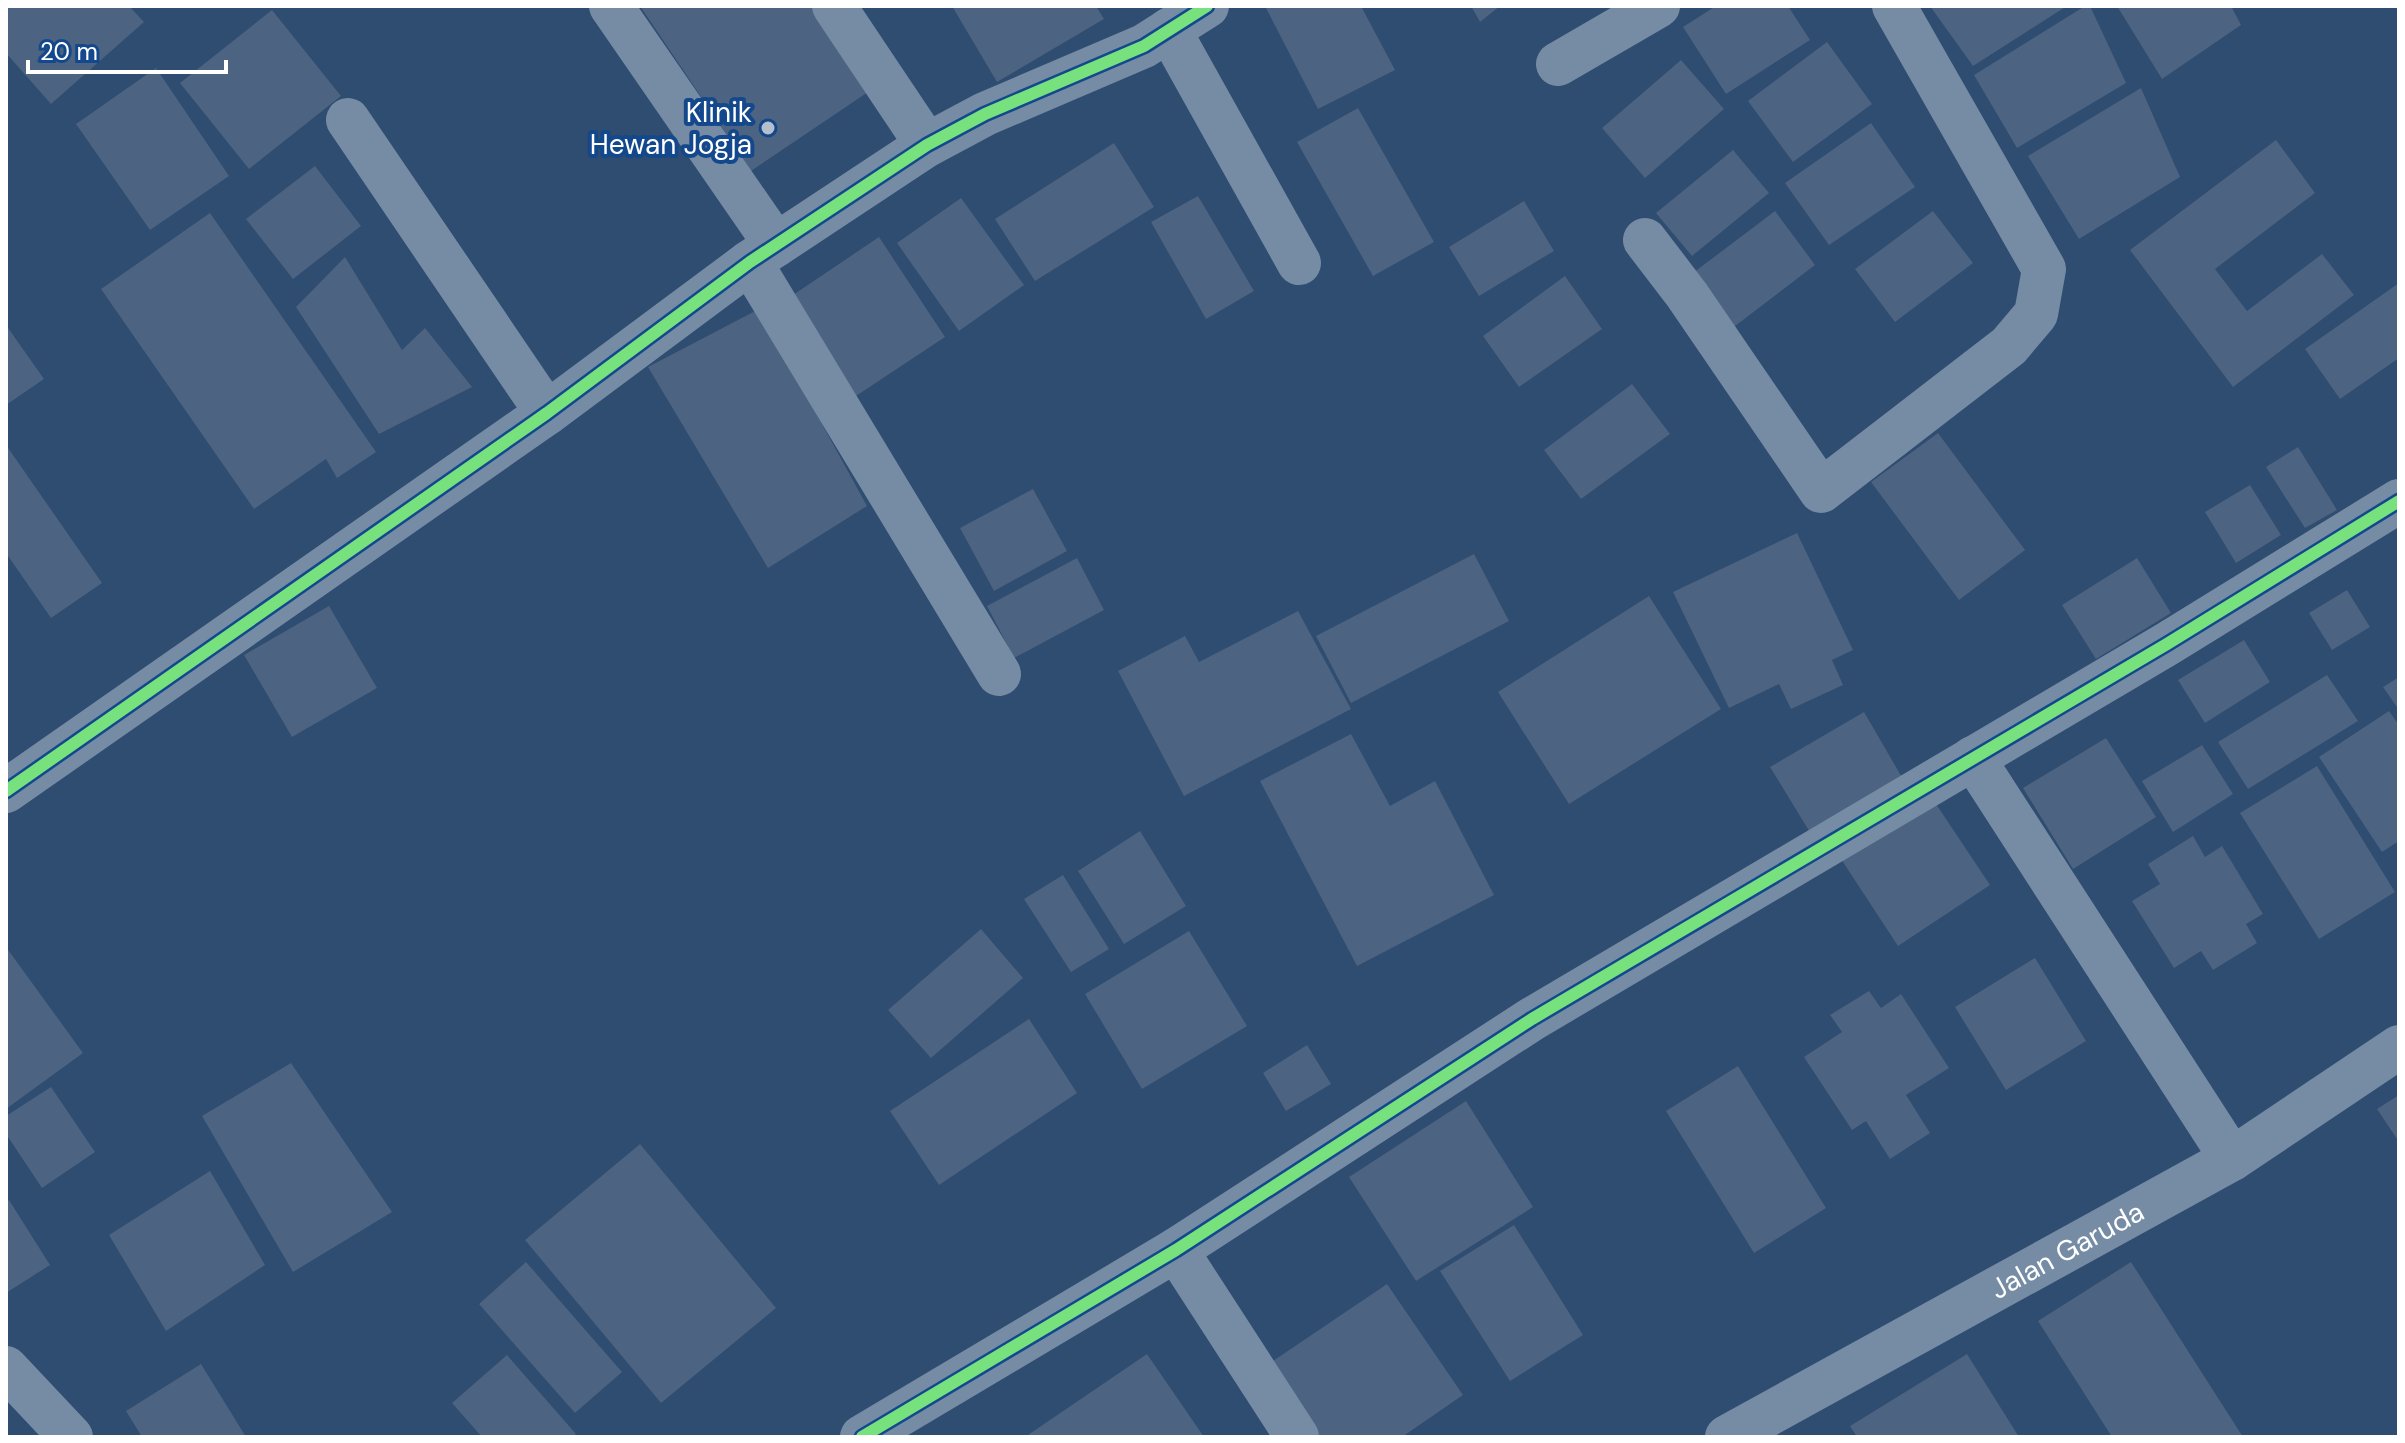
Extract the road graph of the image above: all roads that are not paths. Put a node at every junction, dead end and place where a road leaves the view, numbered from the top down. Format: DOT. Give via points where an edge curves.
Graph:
graph roads {
  1 [pos="611,6"];
  2 [pos="834,6"];
  3 [pos="1207,6"];
  4 [pos="1658,6"];
  5 [pos="1894,6"];
  6 [pos="1169,30"];
  7 [pos="1558,64"];
  8 [pos="348,120"];
  9 [pos="927,145"];
  10 [pos="1645,240"];
  11 [pos="763,253"];
  12 [pos="1299,263"];
  13 [pos="547,413"];
  14 [pos="2399,501"];
  15 [pos="999,674"];
  16 [pos="1973,758"];
  17 [pos="6,791"];
  18 [pos="2399,1047"];
  19 [pos="2232,1159"];
  20 [pos="1176,1250"];
  21 [pos="6,1368"];
  22 [pos="71,1437"];
  23 [pos="862,1437"];
  24 [pos="1297,1437"];
  25 [pos="1727,1437"];
  1 -- 11 [label="street"];
  2 -- 9 [label="street"];
  3 -- 6 [label="street"];
  4 -- 7 [label="street"];
  5 -- 10 [label="street" via="2044,269 2036,314 2009,346 1821,491"];
  6 -- 9 [label="street"];
  6 -- 12 [label="street"];
  8 -- 13 [label="street"];
  9 -- 11 [label="street"];
  11 -- 13 [label="street"];
  11 -- 15 [label="street"];
  13 -- 17 [label="street"];
  14 -- 16 [label="street"];
  16 -- 19 [label="street"];
  16 -- 20 [label="street" via="1532,1019"];
  18 -- 19 [label="street, Jalan Garuda"];
  19 -- 25 [label="street, Jalan Garuda"];
  20 -- 23 [label="street"];
  20 -- 24 [label="street"];
  21 -- 22 [label="street"];
}
